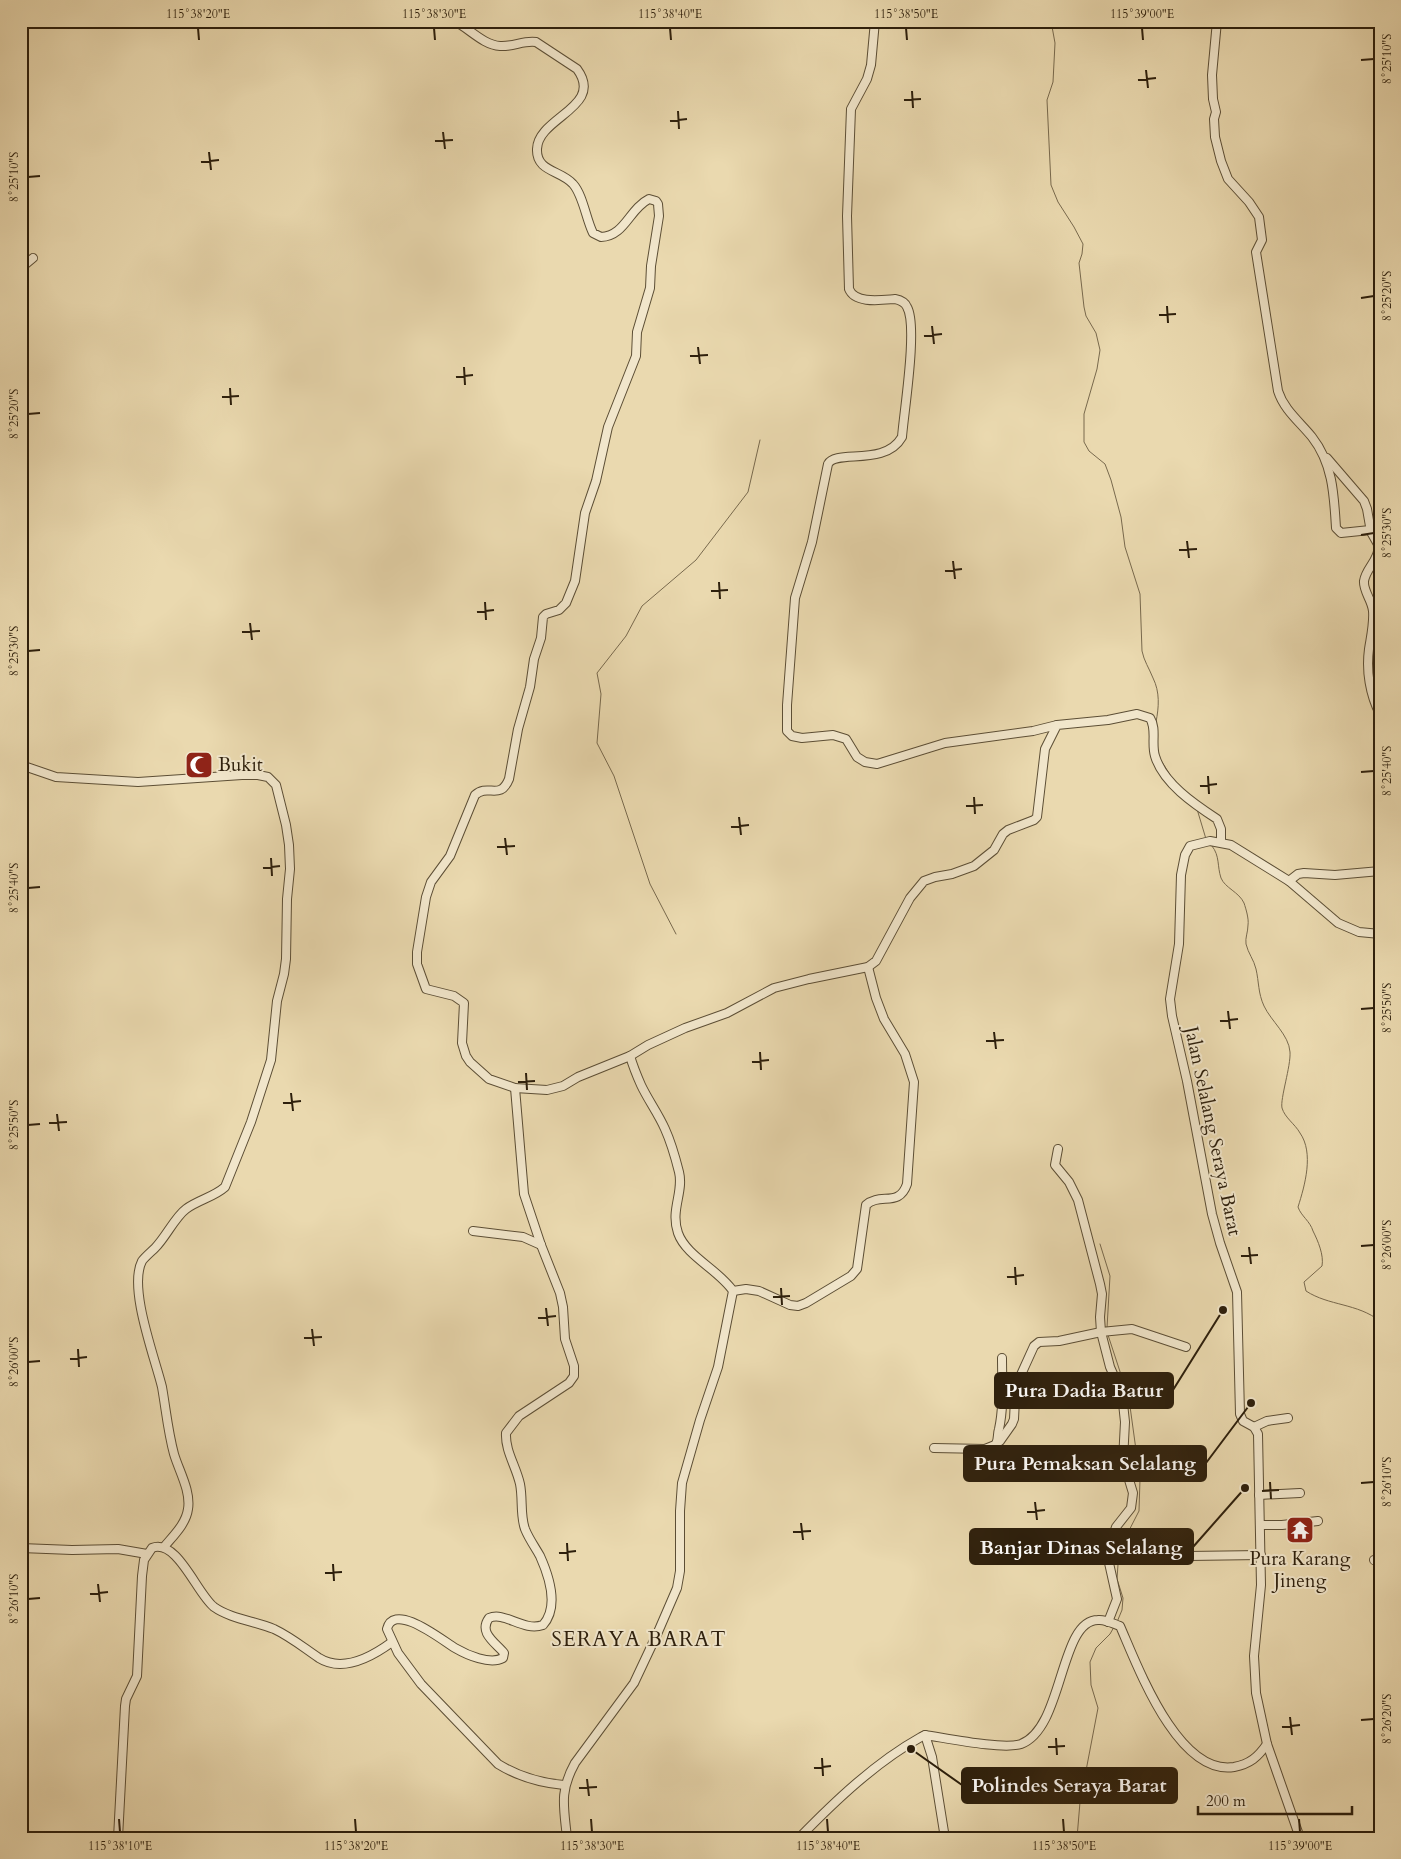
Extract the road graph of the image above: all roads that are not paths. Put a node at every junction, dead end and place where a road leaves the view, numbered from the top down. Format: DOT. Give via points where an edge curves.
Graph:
graph roads {
  1 [pos="454,21"];
  2 [pos="875,21"];
  3 [pos="1217,21"];
  4 [pos="33,258"];
  5 [pos="21,268"];
  6 [pos="1324,455"];
  7 [pos="1370,530"];
  8 [pos="1380,714"];
  9 [pos="1057,725"];
  10 [pos="21,765"];
  11 [pos="1221,842"];
  12 [pos="1380,871"];
  13 [pos="1289,881"];
  14 [pos="1380,934"];
  15 [pos="868,967"];
  16 [pos="630,1056"];
  17 [pos="515,1088"];
  18 [pos="1058,1149"];
  19 [pos="473,1231"];
  20 [pos="541,1244"];
  21 [pos="733,1291"];
  22 [pos="1101,1332"];
  23 [pos="1186,1347"];
  24 [pos="1002,1358"];
  25 [pos="1288,1418"];
  26 [pos="1254,1427"];
  27 [pos="995,1445"];
  28 [pos="934,1448"];
  29 [pos="1300,1493"];
  30 [pos="1259,1495"];
  31 [pos="1318,1521"];
  32 [pos="1260,1524"];
  33 [pos="164,1547"];
  34 [pos="21,1548"];
  35 [pos="147,1554"];
  36 [pos="1261,1555"];
  37 [pos="1188,1556"];
  38 [pos="1109,1622"];
  39 [pos="392,1642"];
  40 [pos="925,1735"];
  41 [pos="1267,1744"];
  42 [pos="1257,1756"];
  43 [pos="1273,1763"];
  44 [pos="564,1785"];
  45 [pos="118,1838"];
  46 [pos="568,1838"];
  47 [pos="800,1838"];
  48 [pos="947,1838"];
  49 [pos="1300,1838"];
  1 -- 17 [label="street" via="500,46 536,42 578,69 582,75 582,96 540,137 537,149 543,165 574,184 593,233 601,238 618,232 636,208 649,199 656,201 659,208 650,288 637,332 636,356 608,427 585,513 575,582 566,603 543,617 541,638 506,786 500,791 475,794 450,856 432,882 421,921 417,964 426,989 462,1000 465,1009 462,1043 466,1056 489,1079"];
  2 -- 9 [label="street" via="871,65 851,109 848,289 857,298 895,299 907,306 912,336 902,437 897,445 884,453 835,458 828,464 812,542 795,598 786,731 802,738 833,735 846,739 857,756 865,762 877,764 945,743 1033,732"];
  3 -- 6 [label="street" via="1212,75 1219,156 1228,179 1250,202 1259,217 1262,240 1256,252 1278,391"];
  4 -- 5 [label="street"];
  6 -- 7 [label="street" via="1361,497"];
  6 -- 7 [label="street" via="1332,481 1336,528 1341,533"];
  7 -- 8 [label="street" via="1380,549 1368,570 1364,586 1372,604 1369,677 1374,703"];
  9 -- 11 [label="street" via="1137,714 1150,718 1158,765 1168,779 1217,819"];
  9 -- 15 [label="street" via="1044,749 1037,817 1008,830 994,850 974,866 924,881 906,905 876,961"];
  10 -- 33 [label="street" via="56,777 113,781 158,782 242,775 268,777 277,788 286,825 290,869 286,899 286,959 277,1001 271,1060 258,1102 225,1187 180,1214 140,1267 139,1295 143,1317 174,1455 188,1499 186,1517"];
  11 -- 13 [label="street"];
  11 -- 26 [label="street, Jalan Selalang Seraya Barat" via="1190,846 1184,860 1180,875 1179,944 1170,999 1212,1214 1237,1292 1240,1414 1243,1421"];
  12 -- 13 [label="street" via="1335,875 1304,873"];
  13 -- 14 [label="street" via="1338,923 1359,932"];
  15 -- 16 [label="street" via="774,988 728,1013 685,1028"];
  15 -- 21 [label="street" via="884,1019 904,1054 914,1082 904,1192 866,1205 857,1269 806,1303 794,1306 759,1291"];
  16 -- 17 [label="street" via="556,1088"];
  16 -- 21 [label="street" via="641,1085 666,1131 679,1171 680,1186 675,1209 678,1233 683,1242"];
  17 -- 20 [label="street" via="524,1194"];
  18 -- 22 [label="street" via="1055,1165 1078,1200 1100,1284"];
  19 -- 20 [label="street" via="523,1237"];
  20 -- 39 [label="street" via="560,1293 564,1339 574,1366 574,1376 569,1383 519,1416 506,1436 520,1482 524,1525 548,1579 551,1598 548,1617 543,1625 534,1627 499,1617 490,1618 486,1631 504,1653 500,1660 467,1654 406,1619 388,1624"];
  21 -- 44 [label="street" via="718,1367 682,1483 680,1571 674,1595 634,1683 575,1763"];
  22 -- 23 [label="street" via="1132,1330"];
  22 -- 27 [label="street" via="1040,1342 1034,1346 1019,1379 1012,1424"];
  22 -- 38 [label="street" via="1110,1367 1122,1394 1125,1422 1123,1460 1133,1493 1131,1508 1116,1528 1107,1554 1117,1599"];
  24 -- 27 [label="street" via="1001,1422"];
  25 -- 26 [label="street" via="1267,1420"];
  26 -- 30 [label="street, Jalan Selalang Seraya Barat" via="1258,1434"];
  27 -- 28 [label="street" via="985,1449"];
  29 -- 30 [label="street"];
  30 -- 32 [label="street, Jalan Selalang Seraya Barat"];
  31 -- 32 [label="street"];
  32 -- 36 [label="street, Jalan Selalang Seraya Barat"];
  33 -- 35 [label="street" via="155,1547"];
  33 -- 39 [label="street" via="180,1561 216,1608 286,1635 326,1662 351,1663"];
  34 -- 35 [label="street" via="118,1549"];
  35 -- 45 [label="street" via="142,1584 137,1676 126,1699 123,1723"];
  36 -- 37 [label="street"];
  36 -- 41 [label="street, Jalan Selalang Seraya Barat" via="1254,1668"];
  38 -- 40 [label="street" via="1091,1621 1075,1635 1044,1722 1028,1741 1016,1746"];
  38 -- 42 [label="street" via="1120,1626 1149,1692 1191,1752 1210,1765 1223,1767 1249,1763"];
  39 -- 44 [label="street" via="421,1684 498,1764 531,1780"];
  40 -- 47 [label="street" via="869,1774"];
  40 -- 48 [label="street"];
  41 -- 42 [label="street"];
  41 -- 43 [label="street, Jalan Selalang Seraya Barat"];
  42 -- 43 [label="street" via="1268,1758"];
  43 -- 49 [label="street, Jalan Selalang Seraya Barat"];
  44 -- 46 [label="street"];
}
